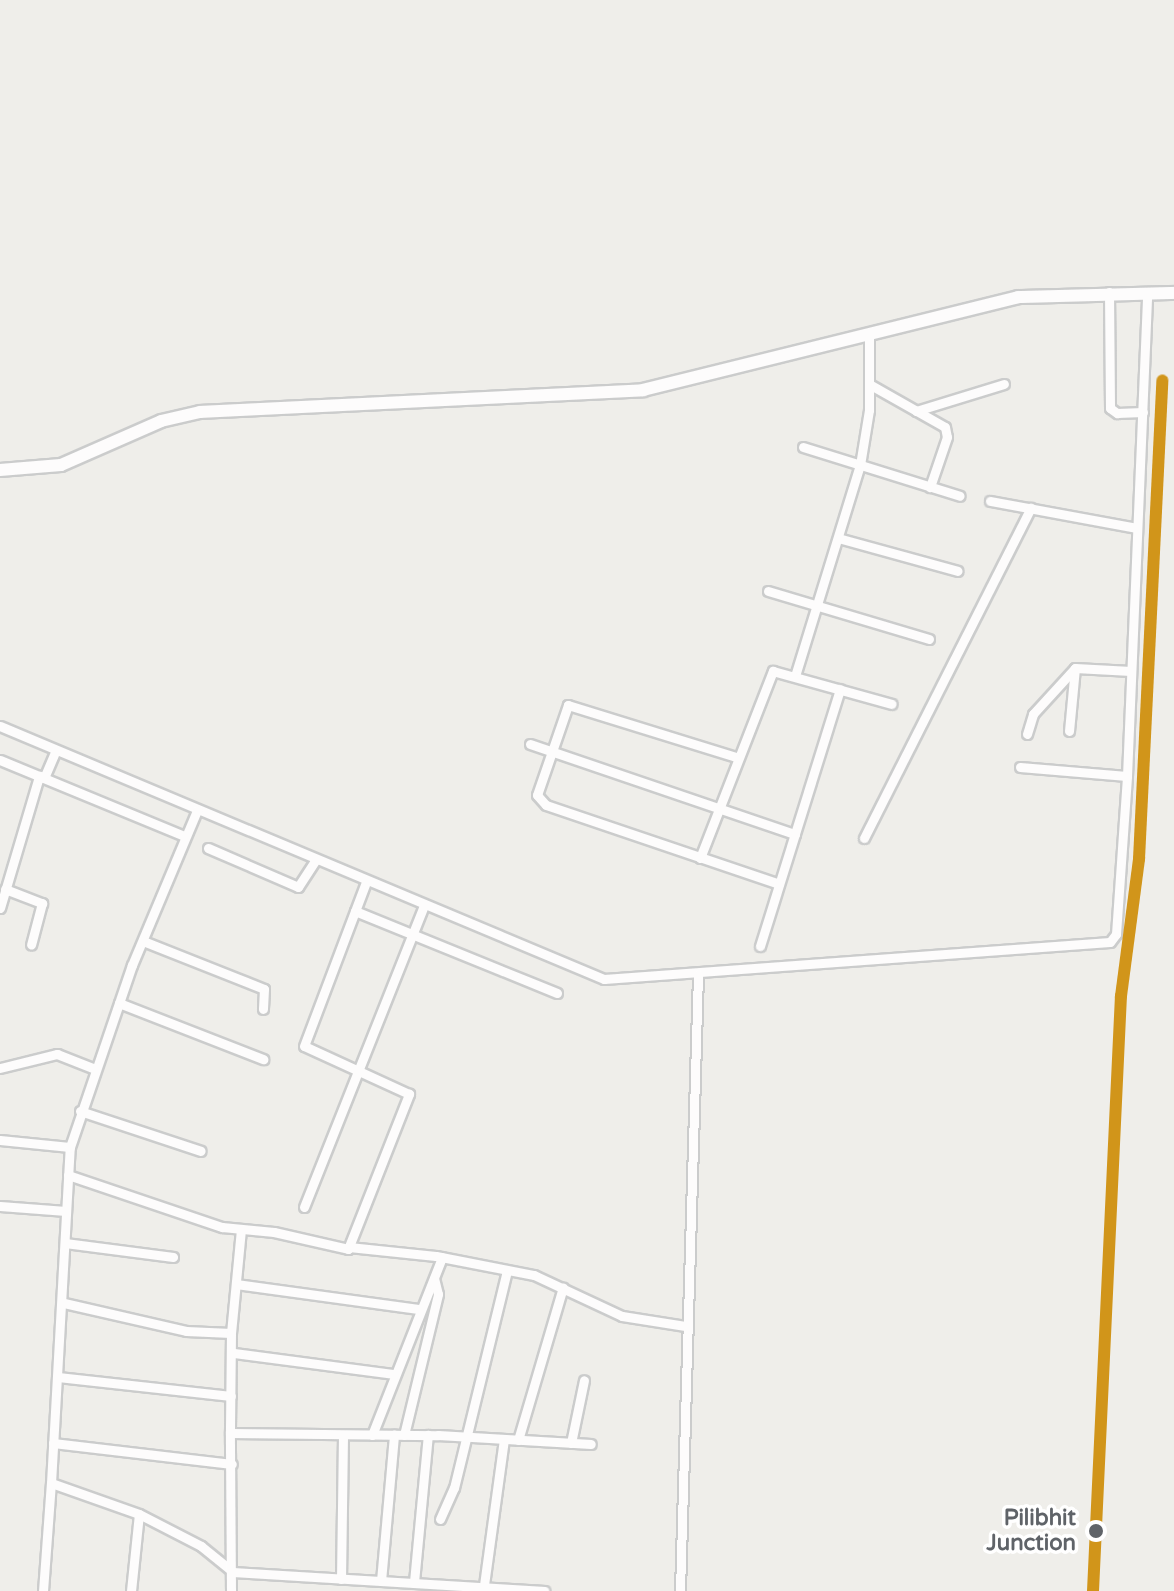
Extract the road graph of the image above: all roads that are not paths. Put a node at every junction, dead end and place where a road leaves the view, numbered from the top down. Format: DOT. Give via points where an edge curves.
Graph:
graph roads {
  1 [pos="1109,292"];
  2 [pos="1174,293"];
  3 [pos="1147,294"];
  4 [pos="869,333"];
  5 [pos="869,384"];
  6 [pos="1004,384"];
  7 [pos="916,411"];
  8 [pos="1143,412"];
  9 [pos="803,447"];
  10 [pos="860,465"];
  11 [pos="0,470"];
  12 [pos="930,487"];
  13 [pos="960,496"];
  14 [pos="990,501"];
  15 [pos="1031,508"];
  16 [pos="1137,528"];
  17 [pos="838,538"];
  18 [pos="958,571"];
  19 [pos="768,591"];
  20 [pos="816,608"];
  21 [pos="929,639"];
  22 [pos="1075,668"];
  23 [pos="1131,671"];
  24 [pos="795,676"];
  25 [pos="840,689"];
  26 [pos="892,704"];
  27 [pos="0,726"];
  28 [pos="1069,731"];
  29 [pos="1027,734"];
  30 [pos="530,744"];
  31 [pos="56,750"];
  32 [pos="551,751"];
  33 [pos="736,757"];
  34 [pos="0,760"];
  35 [pos="1020,767"];
  36 [pos="1127,776"];
  37 [pos="42,777"];
  38 [pos="718,806"];
  39 [pos="197,810"];
  40 [pos="795,834"];
  41 [pos="184,836"];
  42 [pos="864,838"];
  43 [pos="208,848"];
  44 [pos="700,858"];
  45 [pos="315,861"];
  46 [pos="366,882"];
  47 [pos="779,884"];
  48 [pos="5,889"];
  49 [pos="424,906"];
  50 [pos="0,908"];
  51 [pos="355,911"];
  52 [pos="413,935"];
  53 [pos="143,941"];
  54 [pos="31,945"];
  55 [pos="760,946"];
  56 [pos="698,974"];
  57 [pos="557,993"];
  58 [pos="119,1003"];
  59 [pos="263,1009"];
  60 [pos="263,1059"];
  61 [pos="0,1068"];
  62 [pos="95,1069"];
  63 [pos="360,1073"];
  64 [pos="80,1111"];
  65 [pos="0,1140"];
  66 [pos="70,1147"];
  67 [pos="201,1151"];
  68 [pos="68,1175"];
  69 [pos="0,1206"];
  70 [pos="304,1207"];
  71 [pos="66,1211"];
  72 [pos="241,1229"];
  73 [pos="65,1243"];
  74 [pos="349,1247"];
  75 [pos="173,1257"];
  76 [pos="442,1257"];
  77 [pos="507,1270"];
  78 [pos="434,1278"];
  79 [pos="236,1284"];
  80 [pos="563,1287"];
  81 [pos="64,1303"];
  82 [pos="418,1309"];
  83 [pos="685,1326"];
  84 [pos="231,1333"];
  85 [pos="234,1353"];
  86 [pos="393,1374"];
  87 [pos="58,1377"];
  88 [pos="584,1380"];
  89 [pos="231,1396"];
  90 [pos="230,1433"];
  91 [pos="372,1435"];
  92 [pos="399,1435"];
  93 [pos="428,1435"];
  94 [pos="343,1436"];
  95 [pos="466,1436"];
  96 [pos="504,1439"];
  97 [pos="518,1440"];
  98 [pos="53,1443"];
  99 [pos="571,1443"];
  100 [pos="591,1444"];
  101 [pos="232,1464"];
  102 [pos="51,1483"];
  103 [pos="139,1514"];
  104 [pos="440,1519"];
  105 [pos="233,1572"];
  106 [pos="341,1579"];
  107 [pos="357,1580"];
  108 [pos="381,1581"];
  109 [pos="414,1582"];
  110 [pos="427,1587"];
  111 [pos="480,1587"];
  112 [pos="513,1589"];
  113 [pos="43,1591"];
  114 [pos="131,1591"];
  115 [pos="231,1591"];
  116 [pos="355,1591"];
  117 [pos="544,1591"];
  118 [pos="680,1591"];
  1 -- 3 [label="street"];
  1 -- 4 [label="street" via="1018,297"];
  1 -- 8 [label="street" via="1110,408 1117,413"];
  2 -- 3 [label="street"];
  3 -- 8 [label="street"];
  4 -- 5 [label="street"];
  4 -- 11 [label="street" via="643,390 200,412 161,421 61,465"];
  5 -- 7 [label="street"];
  5 -- 10 [label="street"];
  6 -- 7 [label="street"];
  7 -- 12 [label="street" via="947,431"];
  8 -- 16 [label="street"];
  9 -- 10 [label="street"];
  10 -- 12 [label="street"];
  10 -- 17 [label="street"];
  12 -- 13 [label="street"];
  14 -- 15 [label="street"];
  15 -- 16 [label="street"];
  15 -- 42 [label="street"];
  16 -- 23 [label="street"];
  17 -- 18 [label="street"];
  17 -- 20 [label="street"];
  19 -- 20 [label="street"];
  20 -- 21 [label="street"];
  20 -- 24 [label="street"];
  22 -- 23 [label="street"];
  22 -- 28 [label="street"];
  22 -- 29 [label="street" via="1033,714"];
  23 -- 36 [label="street"];
  24 -- 25 [label="street"];
  24 -- 33 [label="street" via="781,671 768,675"];
  25 -- 26 [label="street"];
  25 -- 40 [label="street"];
  27 -- 31 [label="street"];
  30 -- 32 [label="street"];
  31 -- 37 [label="street"];
  31 -- 39 [label="street"];
  32 -- 33 [label="street" via="564,709 572,704"];
  32 -- 38 [label="street"];
  32 -- 44 [label="street" via="537,795 546,805"];
  33 -- 38 [label="street"];
  34 -- 37 [label="street"];
  35 -- 36 [label="street"];
  36 -- 56 [label="street" via="1116,934 1110,942"];
  37 -- 41 [label="street"];
  37 -- 48 [label="street"];
  38 -- 40 [label="street"];
  38 -- 44 [label="street"];
  39 -- 41 [label="street"];
  39 -- 45 [label="street"];
  40 -- 47 [label="street"];
  41 -- 53 [label="street"];
  43 -- 45 [label="street" via="298,887"];
  44 -- 47 [label="street"];
  45 -- 46 [label="street"];
  46 -- 49 [label="street"];
  46 -- 51 [label="street"];
  47 -- 55 [label="street"];
  48 -- 50 [label="street"];
  48 -- 54 [label="street" via="42,903"];
  49 -- 52 [label="street"];
  49 -- 56 [label="street" via="604,979"];
  51 -- 52 [label="street"];
  51 -- 63 [label="street" via="304,1046"];
  52 -- 57 [label="street"];
  52 -- 63 [label="street"];
  53 -- 58 [label="street"];
  53 -- 59 [label="street" via="264,989"];
  56 -- 83 [label="street"];
  58 -- 60 [label="street"];
  58 -- 62 [label="street"];
  61 -- 62 [label="street" via="57,1054"];
  62 -- 64 [label="street"];
  63 -- 70 [label="street"];
  63 -- 74 [label="street" via="407,1092 409,1098"];
  64 -- 66 [label="street"];
  64 -- 67 [label="street"];
  65 -- 66 [label="street"];
  66 -- 68 [label="street"];
  68 -- 71 [label="street"];
  68 -- 72 [label="street"];
  69 -- 71 [label="street"];
  71 -- 73 [label="street"];
  72 -- 74 [label="street"];
  72 -- 79 [label="street"];
  73 -- 75 [label="street"];
  73 -- 81 [label="street"];
  74 -- 76 [label="street"];
  76 -- 77 [label="street"];
  76 -- 78 [label="street"];
  77 -- 80 [label="street"];
  77 -- 95 [label="street"];
  78 -- 82 [label="street"];
  78 -- 92 [label="street" via="438,1294"];
  79 -- 82 [label="street"];
  79 -- 84 [label="street"];
  80 -- 83 [label="street" via="622,1316"];
  80 -- 97 [label="street"];
  81 -- 84 [label="street" via="186,1331"];
  81 -- 87 [label="street"];
  82 -- 86 [label="street"];
  83 -- 118 [label="street"];
  84 -- 85 [label="street"];
  85 -- 86 [label="street"];
  85 -- 89 [label="street"];
  86 -- 91 [label="street"];
  87 -- 89 [label="street"];
  87 -- 98 [label="street"];
  88 -- 99 [label="street"];
  89 -- 90 [label="street"];
  90 -- 94 [label="street"];
  90 -- 101 [label="street"];
  91 -- 92 [label="street"];
  91 -- 94 [label="street"];
  92 -- 93 [label="street"];
  92 -- 108 [label="street"];
  93 -- 95 [label="street"];
  93 -- 109 [label="street"];
  94 -- 106 [label="street"];
  95 -- 96 [label="street"];
  95 -- 104 [label="street"];
  96 -- 97 [label="street"];
  96 -- 111 [label="street"];
  97 -- 99 [label="street"];
  98 -- 101 [label="street"];
  98 -- 102 [label="street"];
  99 -- 100 [label="street"];
  101 -- 105 [label="street"];
  102 -- 103 [label="street"];
  102 -- 113 [label="street"];
  103 -- 105 [label="street" via="201,1546"];
  103 -- 114 [label="street"];
  105 -- 106 [label="street"];
  105 -- 115 [label="street"];
  106 -- 107 [label="street"];
  107 -- 108 [label="street"];
  107 -- 116 [label="street"];
  108 -- 109 [label="street"];
  109 -- 110 [label="street"];
  110 -- 111 [label="street"];
  111 -- 112 [label="street"];
  112 -- 117 [label="street"];
}
